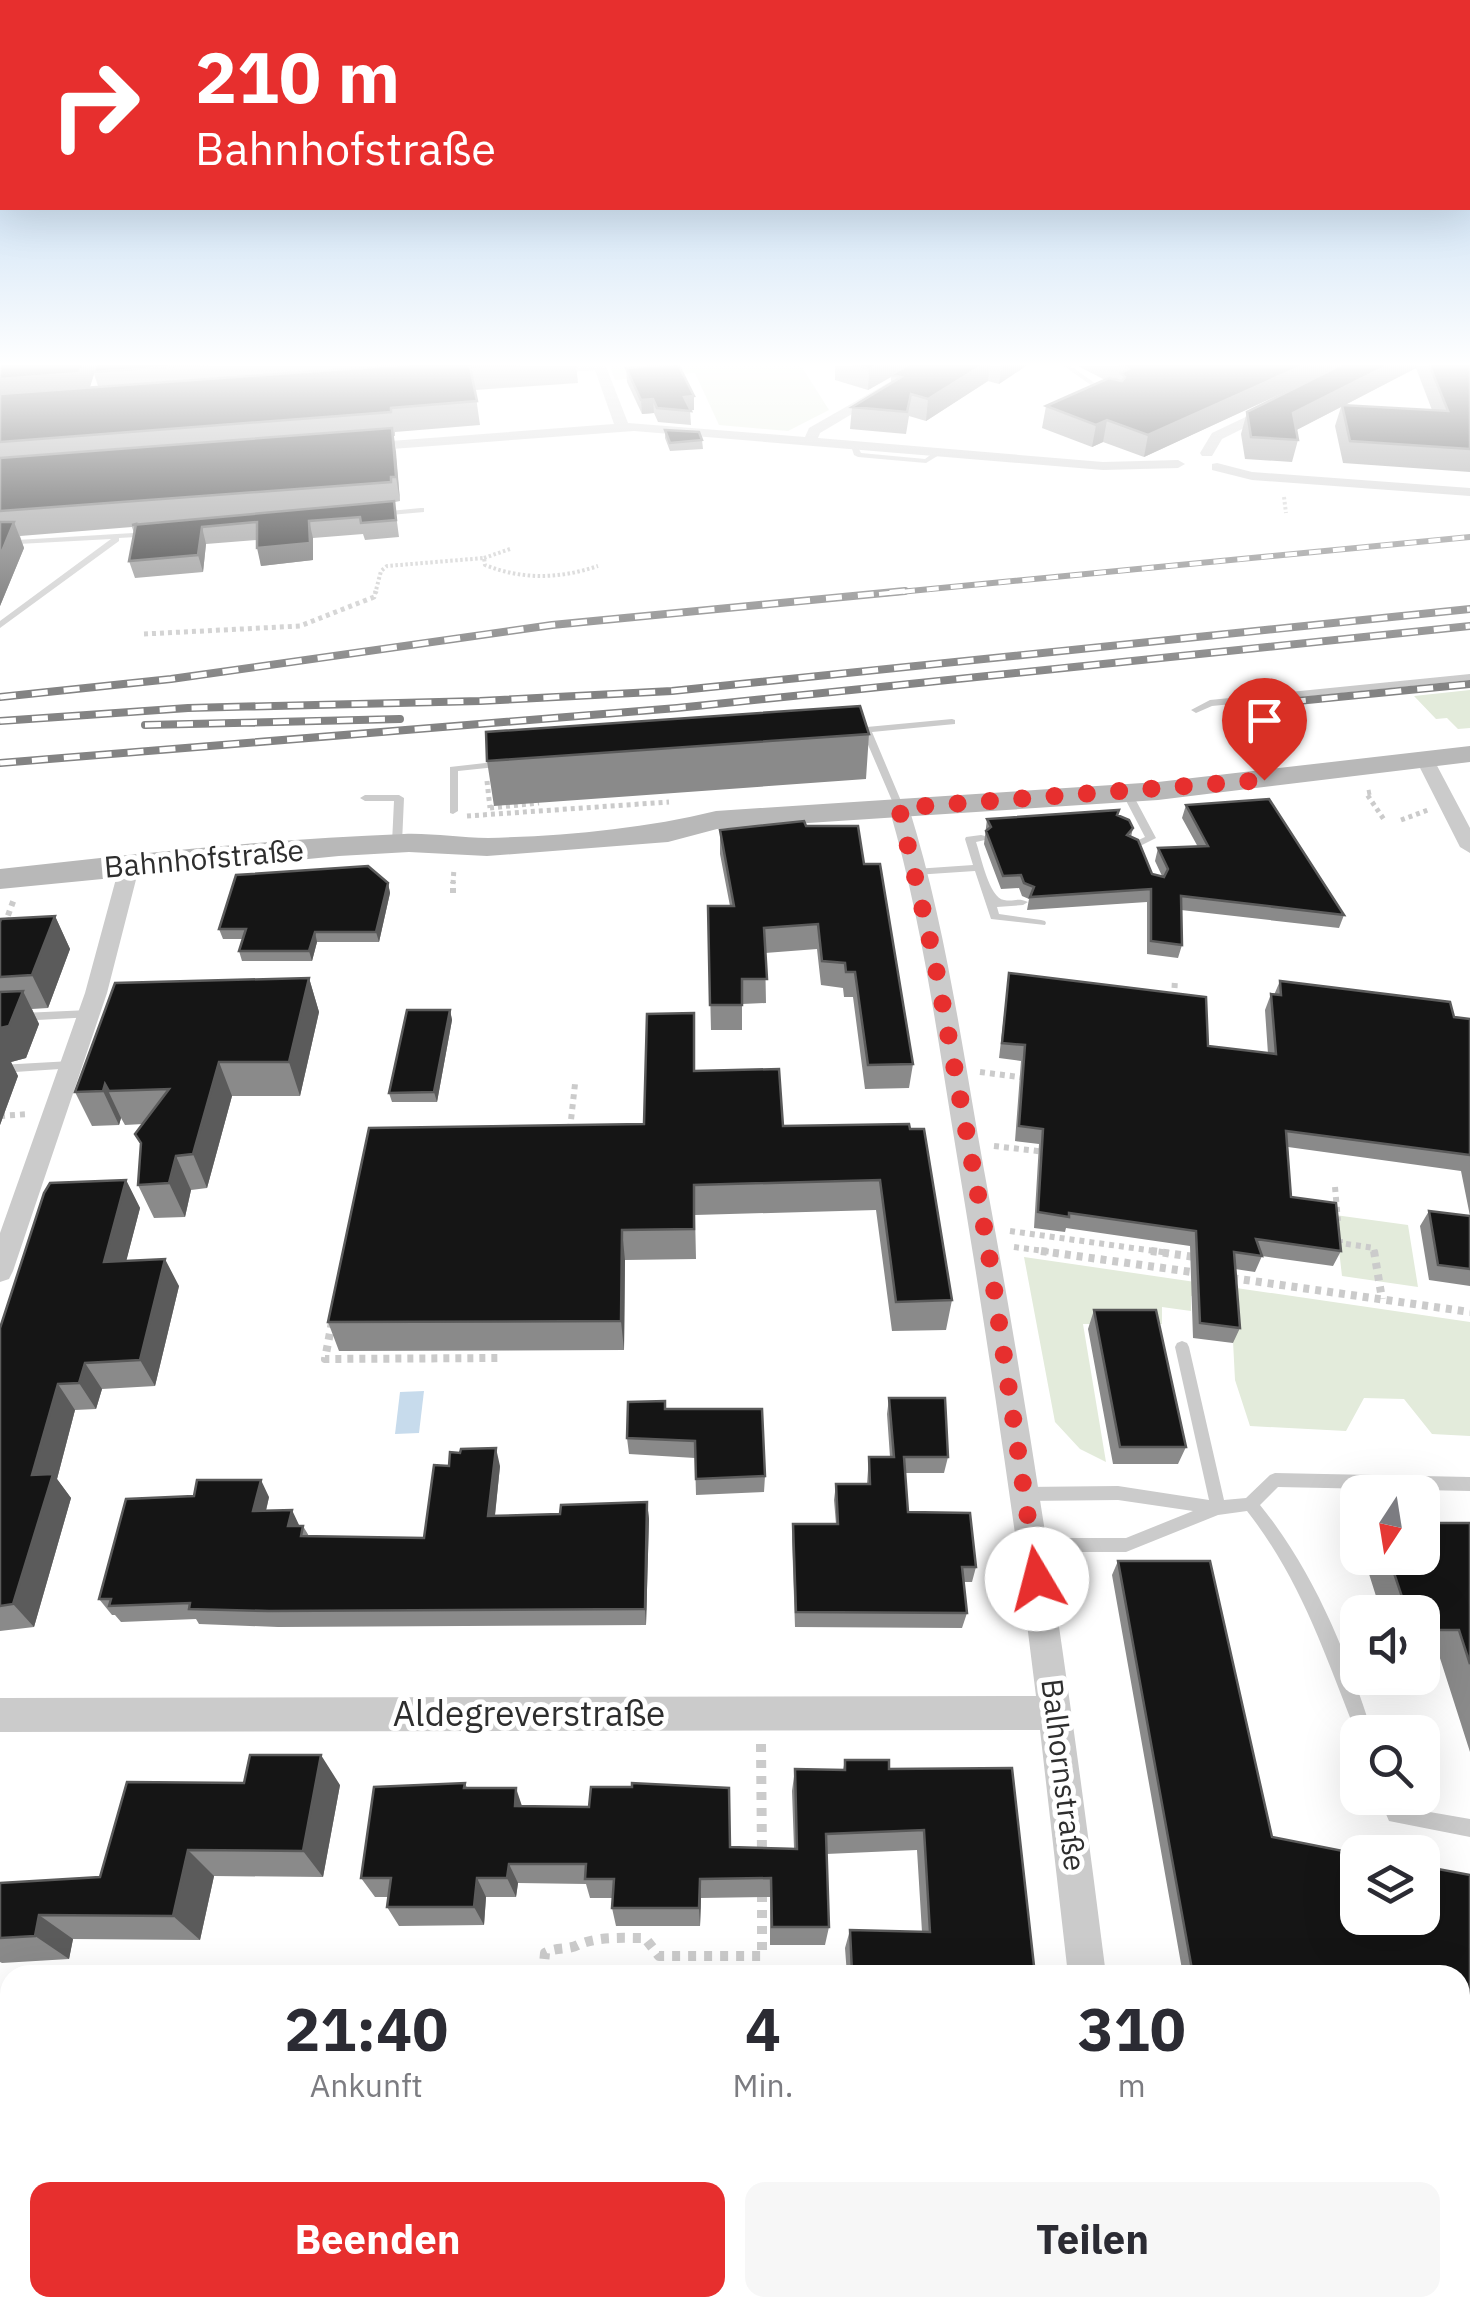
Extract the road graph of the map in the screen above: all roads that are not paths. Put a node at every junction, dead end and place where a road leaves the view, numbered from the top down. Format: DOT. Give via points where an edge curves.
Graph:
graph roads {
  1 [pos="1237,472"];
  2 [pos="1470,492"];
  3 [pos="421,510"];
  4 [pos="364,515"];
  5 [pos="156,534"];
  6 [pos="118,537"];
  7 [pos="0,543"];
  8 [pos="0,625"];
  9 [pos="1470,677"];
  10 [pos="1196,710"];
  11 [pos="952,722"];
  12 [pos="866,730"];
  13 [pos="846,732"];
  14 [pos="1470,754"];
  15 [pos="1426,760"];
  16 [pos="510,764"];
  17 [pos="1128,793"];
  18 [pos="365,798"];
  19 [pos="899,808"];
  20 [pos="453,811"];
  21 [pos="982,838"];
  22 [pos="1151,838"];
  23 [pos="403,843"];
  24 [pos="1132,847"];
  25 [pos="1470,847"];
  26 [pos="1143,855"];
  27 [pos="130,864"];
  28 [pos="982,866"];
  29 [pos="915,872"];
  30 [pos="0,879"];
  31 [pos="997,880"];
  32 [pos="989,896"];
  33 [pos="1023,902"];
  34 [pos="1040,923"];
  35 [pos="0,1018"];
  36 [pos="88,1018"];
  37 [pos="0,1026"];
  38 [pos="72,1066"];
  39 [pos="0,1069"];
  40 [pos="0,1271"];
  41 [pos="1182,1348"];
  42 [pos="1470,1484"];
  43 [pos="1024,1494"];
  44 [pos="1250,1504"];
  45 [pos="1218,1508"];
  46 [pos="1032,1545"];
  47 [pos="1057,1713"];
  48 [pos="0,1715"];
  49 [pos="1357,1715"];
  50 [pos="1394,1815"];
  51 [pos="1470,1828"];
  52 [pos="1086,1965"];
  1 -- 2 [label="street"];
  3 -- 4 [label="lane"];
  5 -- 6 [label="lane"];
  6 -- 7 [label="lane"];
  6 -- 8 [label="lane"];
  9 -- 10 [label="lane"];
  11 -- 12 [label="lane"];
  12 -- 13 [label="lane"];
  12 -- 19 [label="lane"];
  14 -- 15 [label="main road, Bahnhofstraße"];
  15 -- 17 [label="main road, Bahnhofstraße"];
  15 -- 25 [label="street"];
  16 -- 20 [label="lane" via="452,768"];
  17 -- 19 [label="main road, Bahnhofstraße"];
  17 -- 22 [label="lane" via="1139,826"];
  18 -- 23 [label="lane" via="400,798"];
  19 -- 23 [label="main road, Bahnhofstraße" via="716,820 668,833 506,846"];
  19 -- 29 [label="street, Balhornstraße"];
  21 -- 28 [label="lane" via="970,839"];
  22 -- 24 [label="lane"];
  22 -- 26 [label="lane"];
  23 -- 27 [label="main road, Bahnhofstraße"];
  27 -- 30 [label="main road, Bahnhofstraße"];
  27 -- 36 [label="street"];
  28 -- 29 [label="lane"];
  28 -- 31 [label="lane"];
  28 -- 32 [label="lane"];
  29 -- 43 [label="street, Balhornstraße" via="986,1240"];
  32 -- 33 [label="lane" via="1000,904"];
  32 -- 34 [label="lane" via="995,917"];
  35 -- 36 [label="lane"];
  36 -- 37 [label="lane"];
  36 -- 38 [label="street"];
  38 -- 39 [label="lane"];
  38 -- 40 [label="street"];
  41 -- 45 [label="lane"];
  42 -- 44 [label="lane" via="1275,1480"];
  43 -- 45 [label="lane" via="1118,1493"];
  43 -- 46 [label="street, Balhornstraße"];
  44 -- 45 [label="lane"];
  44 -- 49 [label="lane" via="1274,1531"];
  45 -- 46 [label="lane" via="1126,1544"];
  46 -- 47 [label="street, Balhornstraße"];
  47 -- 48 [label="street, Aldegreverstraße"];
  47 -- 52 [label="street, Balhornstraße"];
  50 -- 51 [label="lane"];
}
